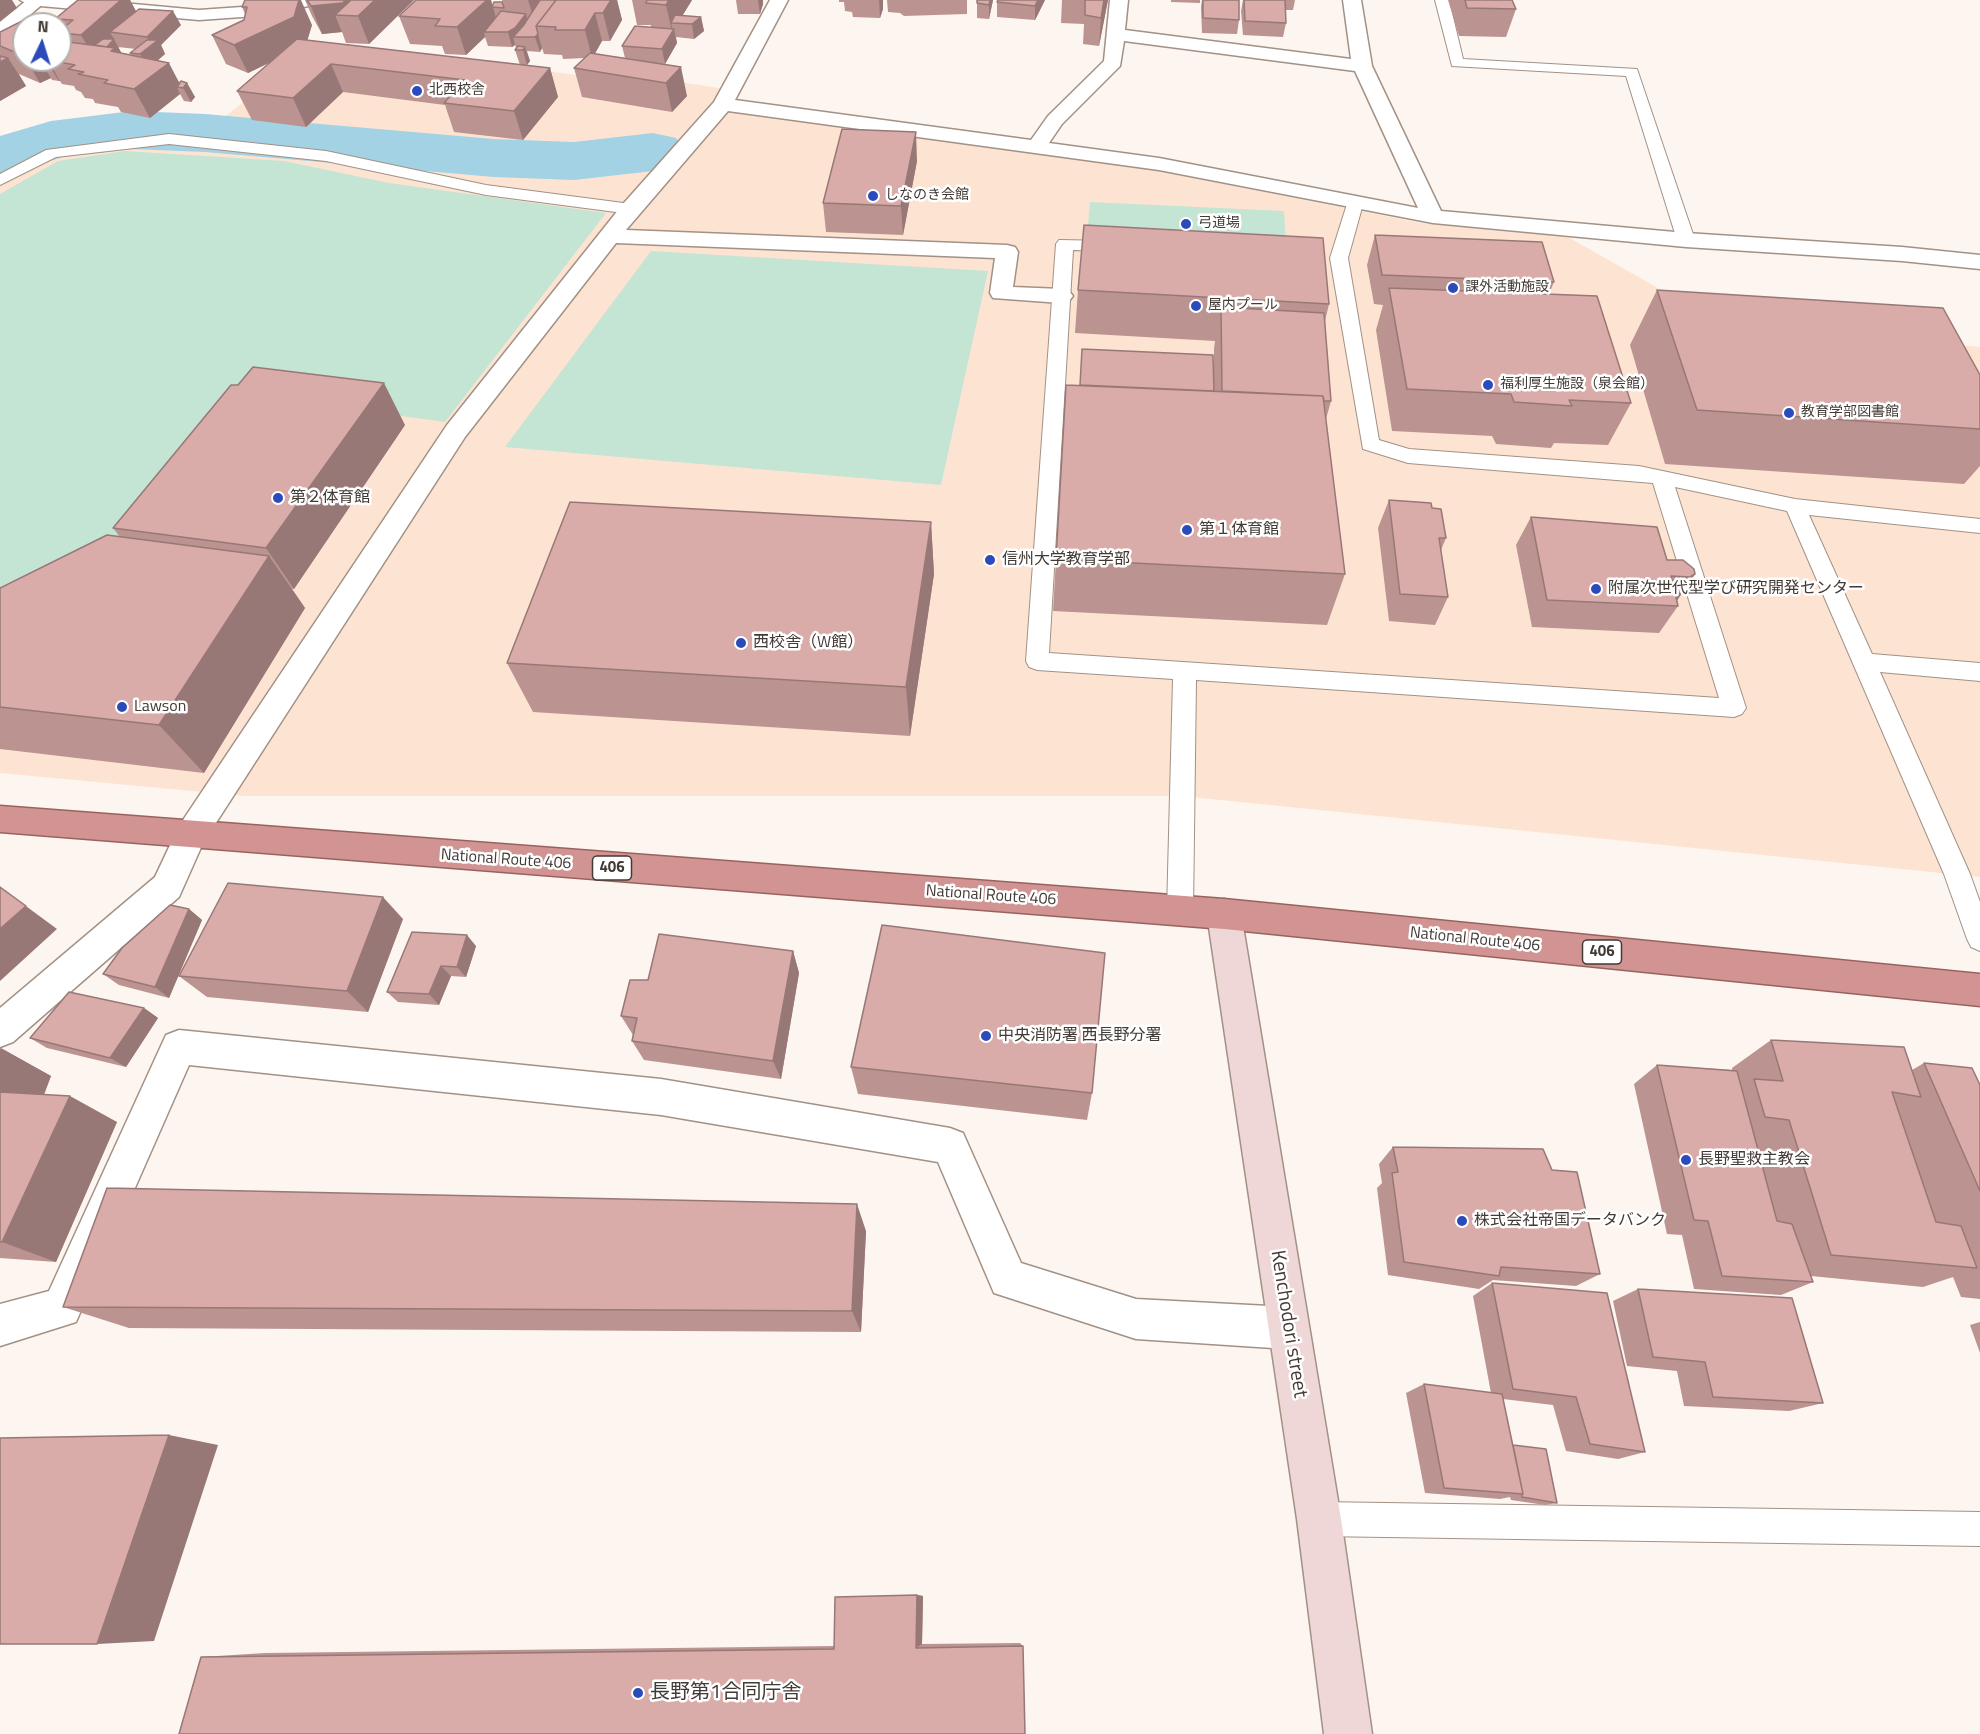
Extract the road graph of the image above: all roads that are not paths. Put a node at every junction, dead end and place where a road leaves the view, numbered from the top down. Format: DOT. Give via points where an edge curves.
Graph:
graph roads {
  1 [pos="314,0"];
  2 [pos="779,0"];
  3 [pos="1119,0"];
  4 [pos="1352,0"];
  5 [pos="1442,0"];
  6 [pos="33,1"];
  7 [pos="0,31"];
  8 [pos="1115,34"];
  9 [pos="1362,66"];
  10 [pos="723,104"];
  11 [pos="1036,147"];
  12 [pos="0,180"];
  13 [pos="1355,204"];
  14 [pos="631,209"];
  15 [pos="1433,217"];
  16 [pos="610,236"];
  17 [pos="1686,240"];
  18 [pos="1109,246"];
  19 [pos="1980,262"];
  20 [pos="1061,296"];
  21 [pos="1662,478"];
  22 [pos="1795,506"];
  23 [pos="1980,526"];
  24 [pos="1862,662"];
  25 [pos="1185,671"];
  26 [pos="1980,672"];
  27 [pos="0,819"];
  28 [pos="190,836"];
  29 [pos="1180,911"];
  30 [pos="1224,914"];
  31 [pos="1980,939"];
  32 [pos="1980,990"];
  33 [pos="0,1030"];
  34 [pos="0,1325"];
  35 [pos="1288,1328"];
  36 [pos="1319,1519"];
  37 [pos="1980,1529"];
  38 [pos="1348,1734"];
  1 -- 6 [label="street" via="256,11 199,15"];
  2 -- 10 [label="street"];
  3 -- 8 [label="street"];
  4 -- 9 [label="street"];
  5 -- 17 [label="lane" via="1457,63 1632,72"];
  6 -- 7 [label="street"];
  8 -- 9 [label="street"];
  8 -- 11 [label="street" via="1113,62 1055,120"];
  9 -- 15 [label="street"];
  10 -- 11 [label="street"];
  10 -- 14 [label="street"];
  11 -- 13 [label="street" via="1159,164"];
  12 -- 14 [label="lane" via="52,153 170,139 326,156 486,190"];
  13 -- 15 [label="street"];
  13 -- 21 [label="lane" via="1339,258 1370,444 1408,456"];
  14 -- 16 [label="street"];
  15 -- 17 [label="street"];
  16 -- 20 [label="street" via="1008,252 1001,293"];
  16 -- 28 [label="street" via="456,431"];
  17 -- 19 [label="street"];
  18 -- 20 [label="lane" via="1065,244"];
  20 -- 25 [label="lane" via="1037,662"];
  21 -- 22 [label="lane"];
  21 -- 25 [label="lane" via="1734,708"];
  22 -- 23 [label="lane"];
  22 -- 24 [label="lane"];
  24 -- 26 [label="lane"];
  24 -- 31 [label="lane" via="1957,874"];
  25 -- 29 [label="lane"];
  27 -- 28 [label="highway, National Route 406 / 406"];
  28 -- 29 [label="highway, National Route 406 / 406"];
  28 -- 33 [label="street" via="167,887"];
  29 -- 30 [label="highway, National Route 406 / 406"];
  30 -- 32 [label="highway, National Route 406 / 406"];
  30 -- 35 [label="main road, Kenchodori street"];
  34 -- 35 [label="street" via="62,1308 179,1047 661,1097 950,1146 1008,1279 1136,1319"];
  35 -- 36 [label="main road, Kenchodori street"];
  36 -- 37 [label="lane"];
  36 -- 38 [label="main road, Kenchodori street"];
}
